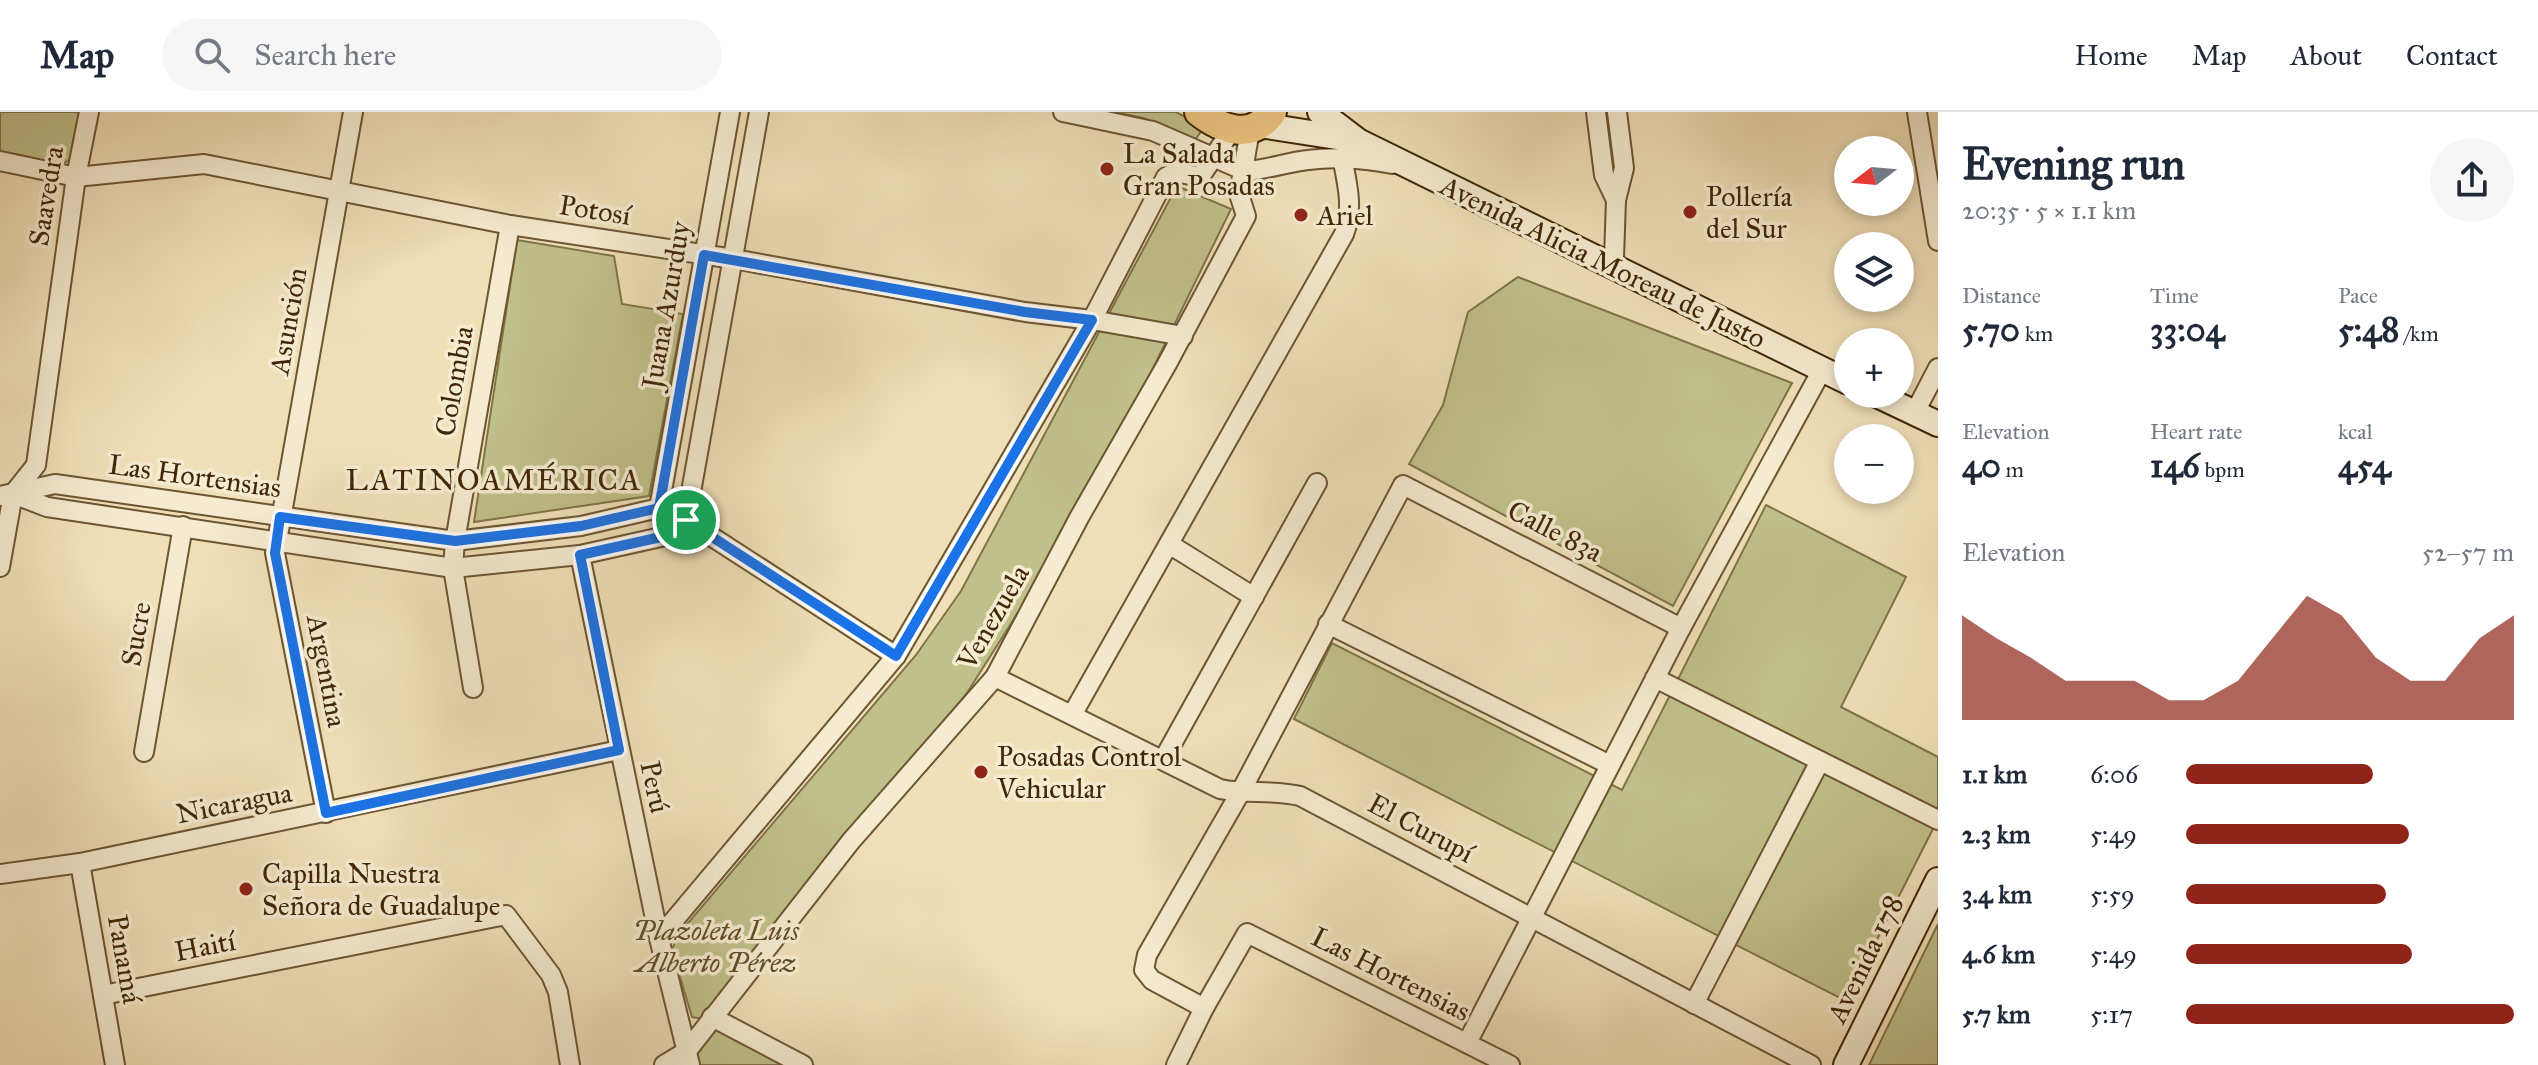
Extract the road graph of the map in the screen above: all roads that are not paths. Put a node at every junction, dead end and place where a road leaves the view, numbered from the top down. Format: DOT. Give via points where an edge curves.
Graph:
graph roads {
  1 [pos="89,112"];
  2 [pos="353,112"];
  3 [pos="730,112"];
  4 [pos="759,112"];
  5 [pos="1063,112"];
  6 [pos="1199,112"];
  7 [pos="1320,112"];
  8 [pos="1596,112"];
  9 [pos="1617,112"];
  10 [pos="1917,112"];
  11 [pos="1253,124"];
  12 [pos="1350,149"];
  13 [pos="1214,158"];
  14 [pos="0,161"];
  15 [pos="1932,167"];
  16 [pos="1245,171"];
  17 [pos="76,177"];
  18 [pos="340,191"];
  19 [pos="1616,200"];
  20 [pos="510,225"];
  21 [pos="1938,241"];
  22 [pos="704,255"];
  23 [pos="734,259"];
  24 [pos="1619,271"];
  25 [pos="1092,320"];
  26 [pos="1183,336"];
  27 [pos="1938,368"];
  28 [pos="1822,370"];
  29 [pos="1834,376"];
  30 [pos="1906,408"];
  31 [pos="1915,412"];
  32 [pos="1938,424"];
  33 [pos="1317,483"];
  34 [pos="7,495"];
  35 [pos="659,508"];
  36 [pos="280,517"];
  37 [pos="686,520"];
  38 [pos="183,526"];
  39 [pos="277,540"];
  40 [pos="455,541"];
  41 [pos="1169,544"];
  42 [pos="580,555"];
  43 [pos="0,567"];
  44 [pos="453,568"];
  45 [pos="1254,597"];
  46 [pos="1328,624"];
  47 [pos="1681,628"];
  48 [pos="896,656"];
  49 [pos="995,677"];
  50 [pos="1655,678"];
  51 [pos="473,688"];
  52 [pos="1072,715"];
  53 [pos="619,750"];
  54 [pos="144,752"];
  55 [pos="1163,760"];
  56 [pos="1820,761"];
  57 [pos="1610,765"];
  58 [pos="1240,793"];
  59 [pos="326,813"];
  60 [pos="1938,820"];
  61 [pos="80,863"];
  62 [pos="0,874"];
  63 [pos="1938,880"];
  64 [pos="1532,918"];
  65 [pos="659,938"];
  66 [pos="103,995"];
  67 [pos="1694,1004"];
  68 [pos="1204,1008"];
  69 [pos="712,1017"];
  70 [pos="1467,1043"];
  71 [pos="688,1058"];
  72 [pos="1488,1060"];
  73 [pos="115,1065"];
  74 [pos="570,1065"];
  75 [pos="664,1065"];
  76 [pos="803,1065"];
  77 [pos="1176,1065"];
  78 [pos="1510,1065"];
  79 [pos="1811,1065"];
  80 [pos="1846,1065"];
  1 -- 17 [label="street, Saavedra"];
  2 -- 18 [label="street, Asunción"];
  3 -- 22 [label="street, Juana Azurduy"];
  4 -- 23 [label="street, Juana Azurduy"];
  5 -- 13 [label="street" via="1153,131"];
  6 -- 11 [label="main road, Avenida Alicia Moreau de Justo" via="1212,122"];
  7 -- 12 [label="main road, Avenida Alicia Moreau de Justo"];
  8 -- 19 [label="street" via="1604,175"];
  9 -- 19 [label="street" via="1624,168"];
  10 -- 15 [label="street"];
  11 -- 12 [label="main road, Avenida Alicia Moreau de Justo"];
  11 -- 13 [label="street"];
  11 -- 16 [label="street, Venezuela"];
  12 -- 16 [label="street"];
  12 -- 24 [label="main road, Avenida Alicia Moreau de Justo" via="1417,170"];
  12 -- 41 [label="street" via="1349,220 1344,234"];
  13 -- 16 [label="street"];
  13 -- 25 [label="street" via="1200,177 1175,172 1166,177"];
  14 -- 17 [label="street, Potosí"];
  15 -- 21 [label="street"];
  16 -- 26 [label="street, Venezuela" via="1239,194 1246,216"];
  17 -- 18 [label="street, Potosí" via="204,164"];
  17 -- 34 [label="street, Saavedra" via="36,465"];
  18 -- 20 [label="street, Potosí"];
  18 -- 36 [label="street, Asunción"];
  19 -- 24 [label="street" via="1614,258"];
  20 -- 22 [label="street, Potosí"];
  20 -- 40 [label="street, Colombia"];
  22 -- 23 [label="street, Potosí"];
  22 -- 35 [label="street, Juana Azurduy"];
  23 -- 25 [label="street, Potosí"];
  23 -- 37 [label="street, Juana Azurduy"];
  24 -- 28 [label="main road, Avenida Alicia Moreau de Justo"];
  25 -- 26 [label="street, Potosí"];
  25 -- 48 [label="street"];
  26 -- 49 [label="street, Venezuela"];
  27 -- 31 [label="street"];
  28 -- 29 [label="main road, Avenida Alicia Moreau de Justo"];
  28 -- 47 [label="street"];
  30 -- 31 [label="main road"];
  31 -- 32 [label="main road"];
  33 -- 45 [label="street"];
  34 -- 36 [label="street, Las Hortensias" via="55,484"];
  34 -- 38 [label="street, Las Hortensias" via="47,507"];
  34 -- 43 [label="street, Saavedra"];
  35 -- 37 [label="street"];
  35 -- 40 [label="street, Las Hortensias" via="581,526"];
  36 -- 39 [label="street, Asunción"];
  36 -- 40 [label="street, Las Hortensias"];
  37 -- 42 [label="street, Las Hortensias" via="670,535"];
  37 -- 48 [label="street"];
  38 -- 39 [label="street, Las Hortensias"];
  38 -- 54 [label="street, Sucre"];
  39 -- 44 [label="street, Las Hortensias"];
  39 -- 59 [label="street, Argentina" via="275,553"];
  40 -- 44 [label="street, Colombia"];
  41 -- 45 [label="street"];
  41 -- 52 [label="street"];
  42 -- 44 [label="street, Las Hortensias"];
  42 -- 53 [label="street, Perú"];
  44 -- 51 [label="street, Colombia"];
  45 -- 55 [label="street"];
  46 -- 47 [label="street, Calle 83a" via="1403,485"];
  46 -- 57 [label="street"];
  46 -- 58 [label="street"];
  47 -- 50 [label="street"];
  48 -- 65 [label="street"];
  49 -- 52 [label="street, El Curupí"];
  49 -- 69 [label="street, Venezuela" via="851,841"];
  50 -- 56 [label="street"];
  50 -- 57 [label="street"];
  52 -- 55 [label="street, El Curupí"];
  53 -- 59 [label="street, Nicaragua"];
  53 -- 65 [label="street, Perú"];
  55 -- 58 [label="street, El Curupí" via="1220,789"];
  56 -- 60 [label="street"];
  56 -- 67 [label="street"];
  57 -- 64 [label="street"];
  58 -- 64 [label="street, El Curupí" via="1300,796"];
  58 -- 68 [label="street" via="1147,955 1144,970 1152,980"];
  59 -- 61 [label="street, Nicaragua"];
  61 -- 62 [label="street, Nicaragua"];
  61 -- 66 [label="street, Panamá"];
  63 -- 80 [label="main road, Avenida 178"];
  64 -- 67 [label="street, El Curupí"];
  64 -- 70 [label="street"];
  65 -- 71 [label="street, Perú"];
  66 -- 73 [label="street, Panamá"];
  66 -- 74 [label="street, Haití" via="506,915 551,975"];
  67 -- 79 [label="street, El Curupí"];
  68 -- 70 [label="street, Las Hortensias" via="1247,933"];
  68 -- 77 [label="street"];
  69 -- 71 [label="street, Venezuela"];
  69 -- 76 [label="street"];
  70 -- 72 [label="street, Las Hortensias"];
  71 -- 75 [label="street, Venezuela"];
  72 -- 78 [label="street, Las Hortensias"];
}
